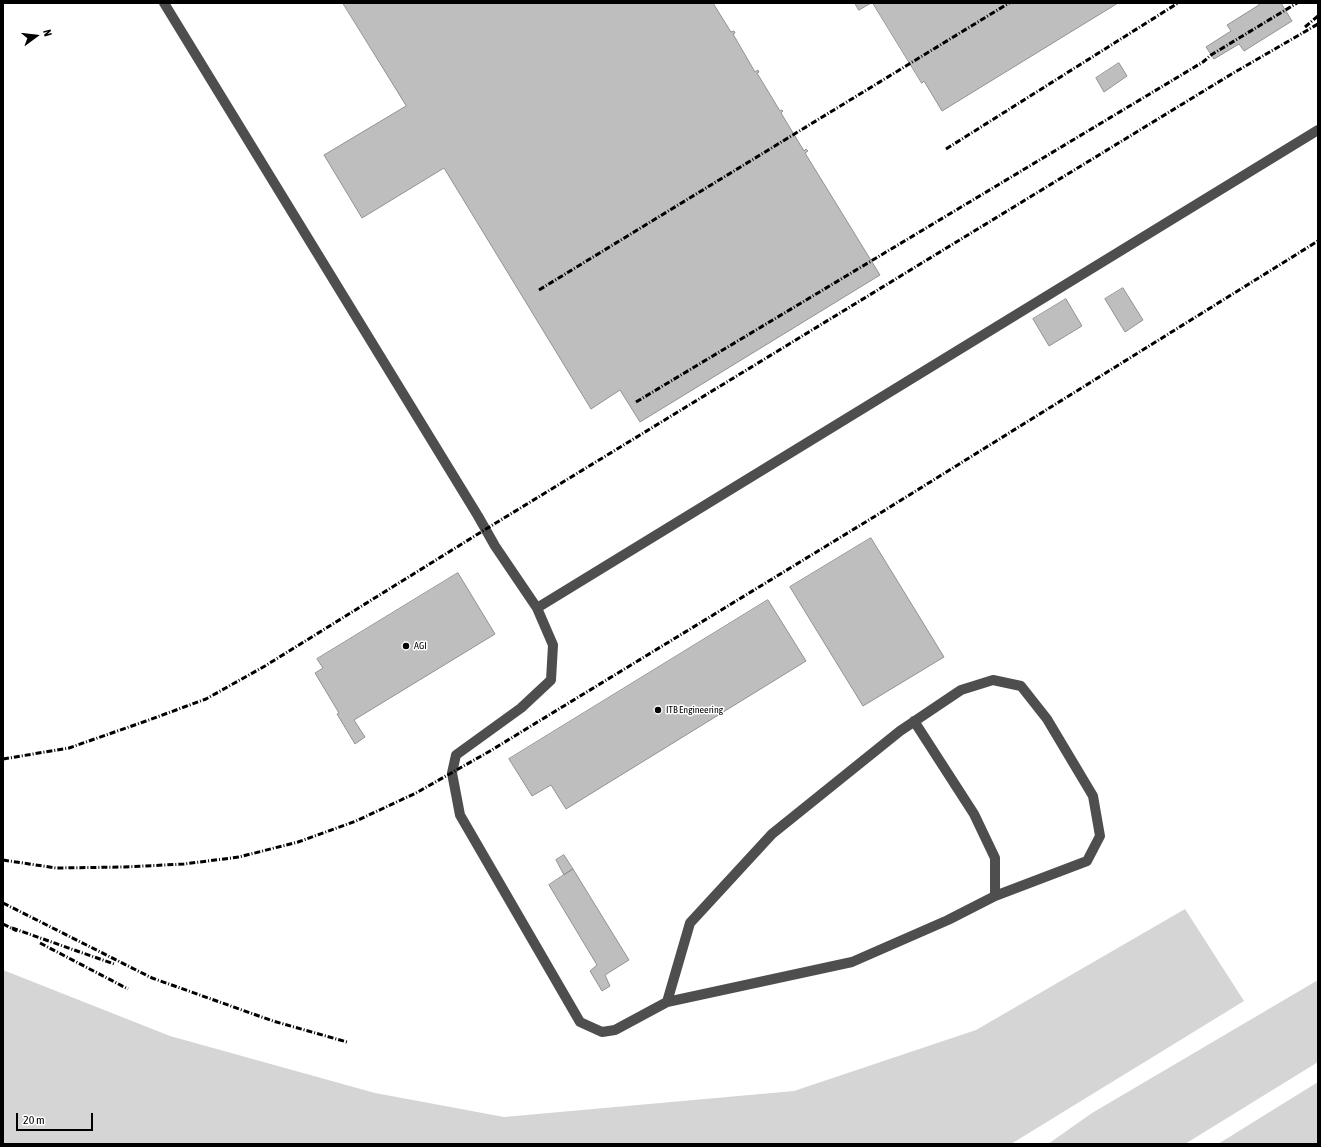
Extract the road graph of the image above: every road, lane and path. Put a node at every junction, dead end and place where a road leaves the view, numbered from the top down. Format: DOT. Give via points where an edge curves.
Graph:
graph roads {
  1 [pos="164,3"];
  2 [pos="1318,130"];
  3 [pos="537,608"];
  4 [pos="914,721"];
  5 [pos="995,896"];
  6 [pos="667,1002"];
  1 -- 3 [label="lane" via="495,546"];
  2 -- 3 [label="lane"];
  3 -- 6 [label="lane" via="553,645 551,680 521,708 456,755 452,773 460,816 580,1022 602,1032 615,1030"];
  4 -- 5 [label="lane" via="974,814 995,858"];
  4 -- 5 [label="lane" via="961,690 993,680 1021,686 1047,719 1093,796 1100,836 1087,861"];
  4 -- 6 [label="lane" via="772,834 690,922"];
  5 -- 6 [label="lane" via="948,920 852,962"];
}
